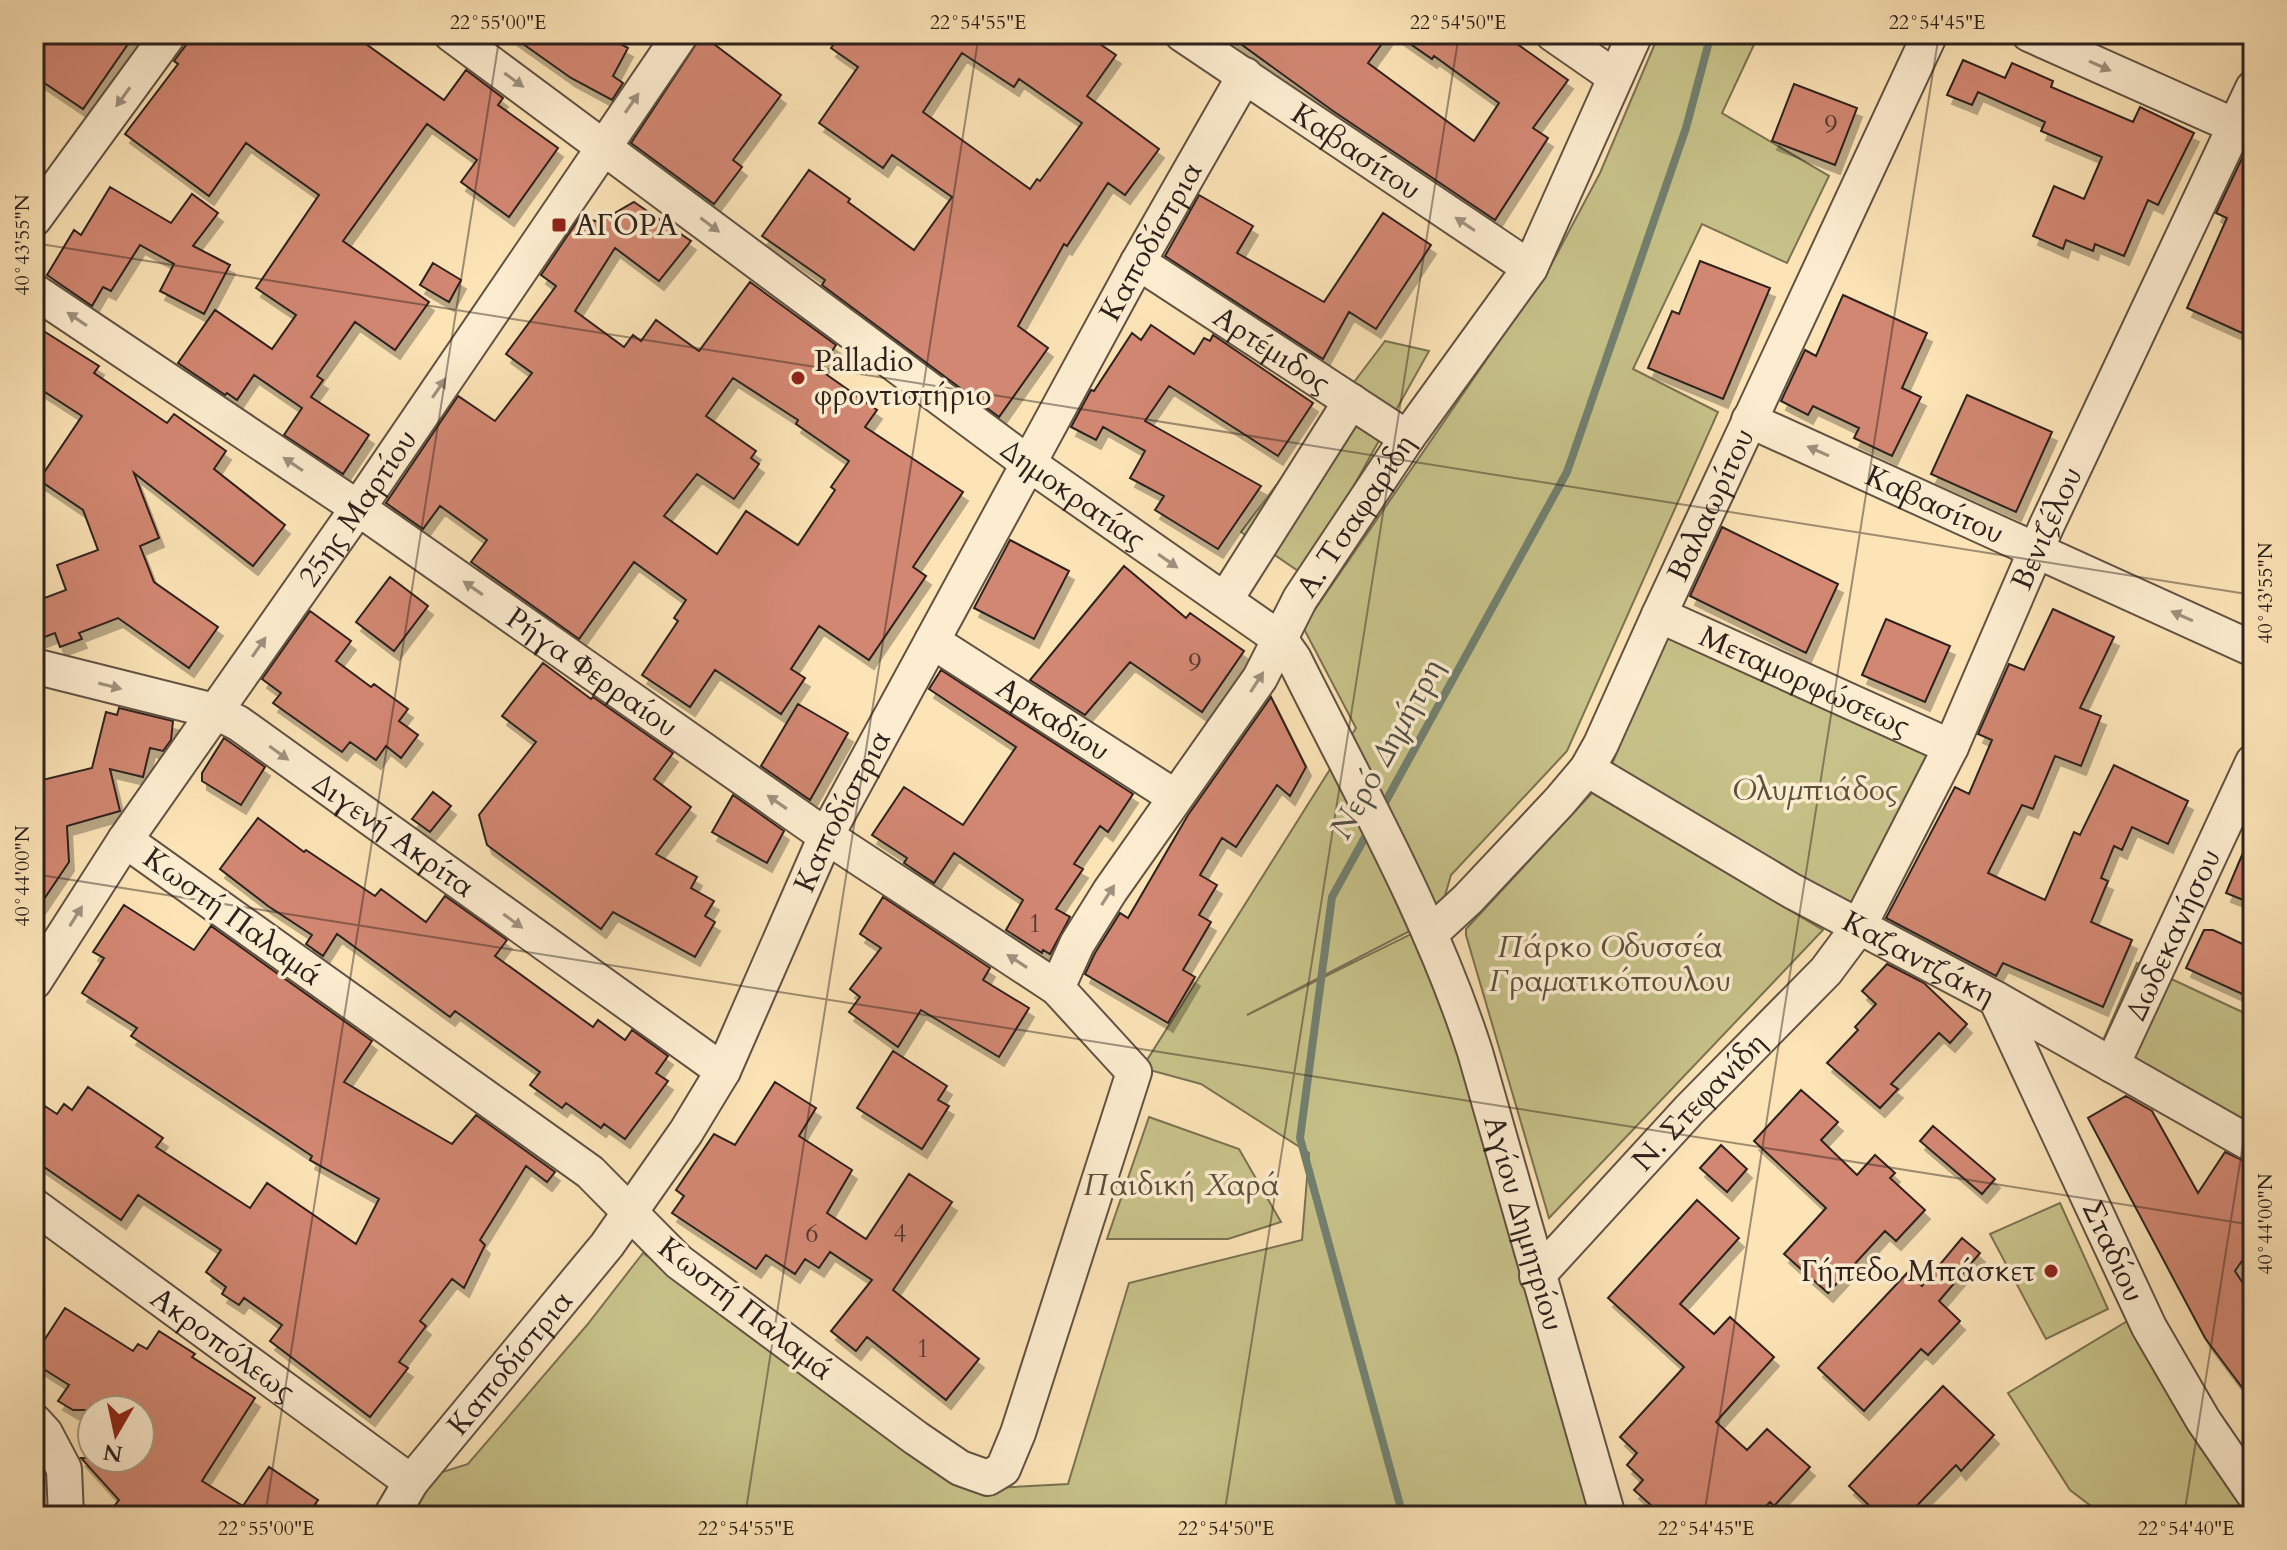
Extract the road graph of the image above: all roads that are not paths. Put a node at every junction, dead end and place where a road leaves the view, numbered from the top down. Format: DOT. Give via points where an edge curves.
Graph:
graph roads {
  1 [pos="169,34"];
  2 [pos="451,34"];
  3 [pos="681,34"];
  4 [pos="1553,34"];
  5 [pos="1635,34"];
  6 [pos="1930,34"];
  7 [pos="2029,34"];
  8 [pos="1188,36"];
  9 [pos="1245,75"];
  10 [pos="1615,77"];
  11 [pos="2253,88"];
  12 [pos="2244,130"];
  13 [pos="603,145"];
  14 [pos="34,219"];
  15 [pos="1138,262"];
  16 [pos="1530,268"];
  17 [pos="34,291"];
  18 [pos="1351,401"];
  19 [pos="1749,420"];
  20 [pos="1407,438"];
  21 [pos="1028,463"];
  22 [pos="358,508"];
  23 [pos="2036,550"];
  24 [pos="1225,600"];
  25 [pos="1659,615"];
  26 [pos="1280,639"];
  27 [pos="932,641"];
  28 [pos="2253,649"];
  29 [pos="34,666"];
  30 [pos="214,711"];
  31 [pos="1951,747"];
  32 [pos="2253,762"];
  33 [pos="1587,769"];
  34 [pos="1175,797"];
  35 [pos="826,836"];
  36 [pos="125,840"];
  37 [pos="1858,928"];
  38 [pos="1430,934"];
  39 [pos="34,982"];
  40 [pos="1057,988"];
  41 [pos="1996,999"];
  42 [pos="2112,1065"];
  43 [pos="723,1071"];
  44 [pos="1134,1072"];
  45 [pos="2253,1145"];
  46 [pos="34,1206"];
  47 [pos="630,1212"];
  48 [pos="1537,1276"];
  49 [pos="34,1421"];
  50 [pos="411,1482"];
  51 [pos="2253,1493"];
  52 [pos="66,1516"];
  53 [pos="391,1516"];
  54 [pos="1608,1516"];
  1 -- 14 [label="street, one-way"];
  2 -- 13 [label="street, Δημοκρατίας, one-way"];
  13 -- 3 [label="street, 25ης Μαρτίου, one-way"];
  4 -- 10 [label="street"];
  5 -- 10 [label="street, Α. Τσαφαρίδη"];
  6 -- 19 [label="street, Βαλαωρίτου"];
  7 -- 12 [label="street, one-way"];
  8 -- 9 [label="street, Καβασίτου"];
  9 -- 15 [label="street, Καποδίστρια"];
  16 -- 9 [label="street, Καβασίτου, one-way"];
  10 -- 16 [label="street, Α. Τσαφαρίδη"];
  11 -- 12 [label="street"];
  12 -- 23 [label="street, Βενιζέλου"];
  13 -- 21 [label="street, Δημοκρατίας, one-way"];
  22 -- 13 [label="street, 25ης Μαρτίου, one-way"];
  15 -- 18 [label="street, Αρτέμιδος"];
  15 -- 21 [label="street, Καποδίστρια"];
  16 -- 20 [label="street, Α. Τσαφαρίδη"];
  22 -- 17 [label="street, Ρήγα Φερραίου, one-way"];
  18 -- 20 [label="street, Αρτέμιδος"];
  18 -- 24 [label="street"];
  23 -- 19 [label="street, Καβασίτου, one-way"];
  19 -- 25 [label="street, Βαλαωρίτου"];
  20 -- 26 [label="street, Α. Τσαφαρίδη" via="1300,599"];
  21 -- 24 [label="street, Δημοκρατίας, one-way"];
  21 -- 27 [label="street, Καποδίστρια"];
  30 -- 22 [label="street, 25ης Μαρτίου, one-way"];
  35 -- 22 [label="street, Ρήγα Φερραίου, one-way"];
  28 -- 23 [label="street, Καβασίτου, one-way"];
  23 -- 31 [label="street, Βενιζέλου"];
  24 -- 26 [label="street, Δημοκρατίας"];
  25 -- 31 [label="street, Μεταμορφώσεως"];
  25 -- 33 [label="street, Βαλαωρίτου"];
  34 -- 26 [label="street, Α. Τσαφαρίδη, one-way" via="1260,678"];
  26 -- 38 [label="street, Δημοκρατίας"];
  27 -- 34 [label="street, Αρκαδίου"];
  27 -- 35 [label="street, Καποδίστρια"];
  29 -- 30 [label="street, Διγενή Ακρίτα, one-way"];
  30 -- 36 [label="street, 25ης Μαρτίου"];
  30 -- 43 [label="street, Διγενή Ακρίτα, one-way" via="238,723"];
  31 -- 37 [label="street, Βενιζέλου"];
  32 -- 42 [label="street, Δωδεκανήσου"];
  33 -- 37 [label="street, Καζαντζάκη"];
  33 -- 38 [label="street, Βαλαωρίτου"];
  40 -- 34 [label="street, Α. Τσαφαρίδη, one-way" via="1077,944"];
  40 -- 35 [label="street, Ρήγα Φερραίου, one-way"];
  35 -- 43 [label="street, Καποδίστρια"];
  39 -- 36 [label="street, 25ης Μαρτίου, one-way"];
  36 -- 47 [label="street, Κωστή Παλαμά" via="590,1172"];
  37 -- 41 [label="street, Καζαντζάκη"];
  37 -- 48 [label="street, Ν. Στεφανίδη" via="1826,971"];
  38 -- 48 [label="street, Αγίου Δημητρίου" via="1475,1052"];
  40 -- 44 [label="street, Ρήγα Φερραίου"];
  41 -- 42 [label="street, Καζαντζάκη"];
  41 -- 51 [label="street, Σταδίου" via="2149,1327"];
  42 -- 45 [label="street, Καζαντζάκη"];
  43 -- 47 [label="street, Καποδίστρια"];
  44 -- 47 [label="street, Κωστή Παλαμά" via="1018,1433 1003,1469 988,1478 960,1468 916,1438 704,1281"];
  46 -- 50 [label="street, Ακροπόλεως"];
  47 -- 50 [label="street, Καποδίστρια"];
  48 -- 54 [label="street, Αγίου Δημητρίου"];
  49 -- 52 [label="street" via="64,1469"];
  50 -- 53 [label="street, Καποδίστρια"];
}
